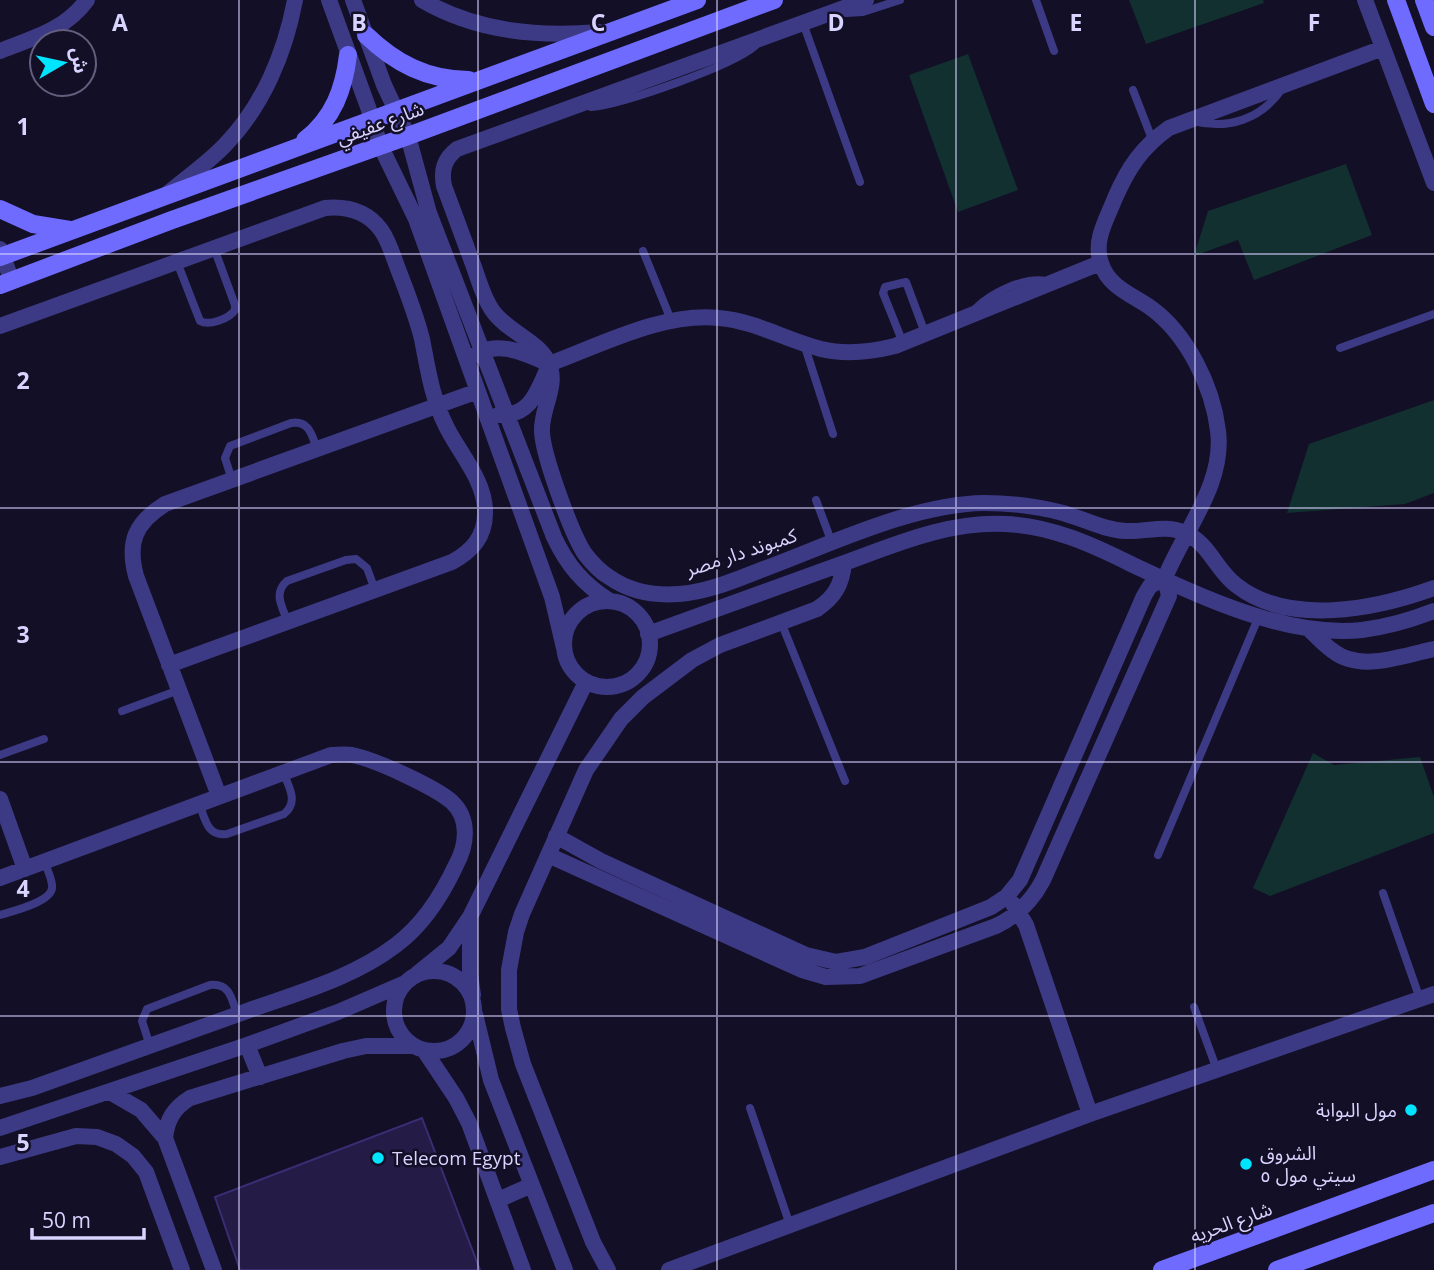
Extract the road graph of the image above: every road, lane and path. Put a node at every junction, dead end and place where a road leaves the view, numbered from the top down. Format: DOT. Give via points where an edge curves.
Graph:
graph roads {
  1 [pos="87,0"];
  2 [pos="295,0"];
  3 [pos="329,0"];
  4 [pos="353,0"];
  5 [pos="422,0"];
  6 [pos="697,0"];
  7 [pos="774,0"];
  8 [pos="866,0"];
  9 [pos="900,0"];
  10 [pos="1036,0"];
  11 [pos="1365,0"];
  12 [pos="1396,0"];
  13 [pos="1424,0"];
  14 [pos="829,14"];
  15 [pos="803,23"];
  16 [pos="1434,27"];
  17 [pos="609,31"];
  18 [pos="366,35"];
  19 [pos="1383,48"];
  20 [pos="0,51"];
  21 [pos="1054,51"];
  22 [pos="348,55"];
  23 [pos="480,80"];
  24 [pos="1133,90"];
  25 [pos="1434,104"];
  26 [pos="395,111"];
  27 [pos="373,119"];
  28 [pos="408,136"];
  29 [pos="1152,139"];
  30 [pos="380,145"];
  31 [pos="295,147"];
  32 [pos="860,182"];
  33 [pos="1434,183"];
  34 [pos="163,197"];
  35 [pos="0,209"];
  36 [pos="73,230"];
  37 [pos="214,248"];
  38 [pos="643,251"];
  39 [pos="1,254"];
  40 [pos="177,262"];
  41 [pos="1100,263"];
  42 [pos="6,283"];
  43 [pos="1434,314"];
  44 [pos="671,320"];
  45 [pos="0,326"];
  46 [pos="925,333"];
  47 [pos="903,343"];
  48 [pos="804,344"];
  49 [pos="1340,348"];
  50 [pos="483,349"];
  51 [pos="467,360"];
  52 [pos="549,364"];
  53 [pos="478,391"];
  54 [pos="436,406"];
  55 [pos="485,412"];
  56 [pos="508,415"];
  57 [pos="833,434"];
  58 [pos="317,449"];
  59 [pos="232,480"];
  60 [pos="816,500"];
  61 [pos="1185,533"];
  62 [pos="832,543"];
  63 [pos="844,563"];
  64 [pos="1165,579"];
  65 [pos="1434,588"];
  66 [pos="375,590"];
  67 [pos="610,601"];
  68 [pos="1434,611"];
  69 [pos="1259,616"];
  70 [pos="288,622"];
  71 [pos="782,622"];
  72 [pos="1308,629"];
  73 [pos="649,634"];
  74 [pos="564,649"];
  75 [pos="1434,649"];
  76 [pos="169,665"];
  77 [pos="586,682"];
  78 [pos="179,690"];
  79 [pos="122,711"];
  80 [pos="44,739"];
  81 [pos="0,755"];
  82 [pos="283,772"];
  83 [pos="845,782"];
  84 [pos="219,796"];
  85 [pos="0,799"];
  86 [pos="199,803"];
  87 [pos="556,836"];
  88 [pos="548,855"];
  89 [pos="1158,855"];
  90 [pos="44,861"];
  91 [pos="25,869"];
  92 [pos="0,878"];
  93 [pos="1383,893"];
  94 [pos="1006,897"];
  95 [pos="1019,912"];
  96 [pos="0,915"];
  97 [pos="470,917"];
  98 [pos="411,979"];
  99 [pos="1427,997"];
  100 [pos="474,1007"];
  101 [pos="1194,1007"];
  102 [pos="237,1015"];
  103 [pos="247,1045"];
  104 [pos="150,1046"];
  105 [pos="419,1048"];
  106 [pos="1217,1070"];
  107 [pos="260,1077"];
  108 [pos="110,1092"];
  109 [pos="0,1096"];
  110 [pos="750,1108"];
  111 [pos="1090,1114"];
  112 [pos="0,1128"];
  113 [pos="165,1138"];
  114 [pos="0,1157"];
  115 [pos="1434,1170"];
  116 [pos="532,1185"];
  117 [pos="498,1200"];
  118 [pos="1434,1213"];
  119 [pos="790,1225"];
  120 [pos="1321,1262"];
  121 [pos="1191,1265"];
  122 [pos="182,1270"];
  123 [pos="214,1270"];
  124 [pos="523,1270"];
  125 [pos="565,1270"];
  126 [pos="607,1270"];
  127 [pos="669,1270"];
  128 [pos="1162,1270"];
  129 [pos="1277,1270"];
  1 -- 20 [label="street" via="65,24"];
  2 -- 34 [label="street" via="282,49 249,116 225,146"];
  3 -- 22 [label="street"];
  4 -- 18 [label="street"];
  5 -- 17 [label="street" via="493,28 529,34"];
  6 -- 17 [label="street, شارع عفيفي"];
  7 -- 28 [label="street, شارع عفيفي"];
  8 -- 14 [label="street"];
  9 -- 14 [label="lane" via="863,12"];
  10 -- 21 [label="lane"];
  11 -- 19 [label="street"];
  12 -- 25 [label="street"];
  13 -- 16 [label="street"];
  14 -- 15 [label="street"];
  15 -- 32 [label="lane"];
  15 -- 52 [label="street" via="449,155 442,175 489,307 540,350"];
  17 -- 23 [label="street, شارع عفيفي"];
  18 -- 23 [label="street" via="406,66 442,78"];
  18 -- 26 [label="street"];
  19 -- 29 [label="street" via="1187,120"];
  19 -- 33 [label="street"];
  22 -- 27 [label="street"];
  22 -- 31 [label="street" via="333,108 313,134"];
  23 -- 26 [label="street, شارع عفيفي"];
  24 -- 29 [label="lane"];
  26 -- 27 [label="street, شارع عفيفي"];
  26 -- 28 [label="street"];
  27 -- 30 [label="street"];
  27 -- 31 [label="street, شارع عفيفي"];
  28 -- 30 [label="street, شارع عفيفي"];
  28 -- 50 [label="street" via="429,213"];
  29 -- 41 [label="street" via="1120,187 1100,236"];
  30 -- 42 [label="street, شارع عفيفي"];
  30 -- 51 [label="street" via="416,219"];
  31 -- 34 [label="street, شارع عفيفي"];
  34 -- 36 [label="street, شارع عفيفي"];
  35 -- 36 [label="street" via="33,225"];
  36 -- 39 [label="street, شارع عفيفي"];
  37 -- 40 [label="street"];
  37 -- 40 [label="lane" via="235,305 230,316 200,321"];
  37 -- 54 [label="street" via="325,208 341,207 372,219 383,232 413,309"];
  38 -- 44 [label="lane"];
  39 -- 42 [label="street"];
  40 -- 45 [label="street"];
  41 -- 46 [label="street"];
  41 -- 61 [label="street" via="1118,288 1169,324 1195,362 1210,398 1218,430 1217,464"];
  43 -- 49 [label="lane"];
  44 -- 48 [label="street" via="740,321"];
  44 -- 52 [label="street"];
  46 -- 47 [label="street"];
  46 -- 47 [label="lane" via="906,282 885,287 883,293"];
  47 -- 48 [label="street" via="858,353"];
  48 -- 57 [label="lane"];
  50 -- 51 [label="street"];
  50 -- 52 [label="street" via="522,352"];
  50 -- 56 [label="street"];
  51 -- 53 [label="street"];
  52 -- 56 [label="street" via="527,406"];
  52 -- 62 [label="street, كمبوند دار مصر" via="552,383 542,426 545,451 576,538 605,575 649,593 689,593"];
  53 -- 54 [label="street"];
  53 -- 55 [label="street"];
  54 -- 58 [label="street"];
  54 -- 66 [label="street" via="478,485 486,509 484,526 467,554"];
  55 -- 56 [label="street"];
  55 -- 74 [label="street" via="552,597"];
  56 -- 67 [label="street" via="563,556 575,574"];
  58 -- 59 [label="street"];
  58 -- 59 [label="lane" via="308,427 291,423 230,446 225,458"];
  59 -- 76 [label="street" via="150,513 132,542 136,576"];
  60 -- 62 [label="lane"];
  61 -- 62 [label="street, كمبوند دار مصر" via="1169,528 1124,531 1040,508 975,503 912,514"];
  61 -- 64 [label="street"];
  61 -- 65 [label="street" via="1204,547 1233,583 1276,603 1350,610"];
  63 -- 64 [label="street" via="936,531 1006,524 1061,533"];
  63 -- 71 [label="street" via="829,601"];
  63 -- 73 [label="street"];
  64 -- 69 [label="street"];
  64 -- 94 [label="street" via="1150,586 1144,596 1031,857"];
  64 -- 95 [label="street" via="1169,596 1043,880"];
  66 -- 70 [label="street"];
  66 -- 70 [label="lane" via="367,568 356,559 299,577 284,583 279,591"];
  67 -- 73 [label="street" via="634,611"];
  67 -- 74 [label="street" via="594,602 576,614 564,633"];
  68 -- 72 [label="street" via="1362,630"];
  69 -- 72 [label="street"];
  69 -- 89 [label="lane"];
  70 -- 76 [label="street"];
  71 -- 83 [label="lane"];
  71 -- 87 [label="street" via="692,660 643,697 621,719 586,770"];
  72 -- 75 [label="street" via="1333,651 1360,662"];
  73 -- 77 [label="street" via="647,659 633,679 610,687"];
  74 -- 77 [label="street" via="567,662"];
  76 -- 78 [label="street"];
  77 -- 97 [label="street"];
  78 -- 79 [label="lane"];
  78 -- 84 [label="street"];
  80 -- 81 [label="lane"];
  82 -- 84 [label="street"];
  82 -- 86 [label="lane" via="293,800 284,814 218,835 207,826"];
  82 -- 102 [label="street" via="331,755 367,759 443,794 455,805 466,836 455,869 432,908 398,944 360,968"];
  84 -- 86 [label="street"];
  85 -- 91 [label="street"];
  86 -- 90 [label="street"];
  87 -- 88 [label="street"];
  87 -- 94 [label="street" via="826,961 865,957"];
  88 -- 95 [label="street" via="826,977 849,978 871,972 996,926"];
  88 -- 126 [label="street" via="516,932 509,970 509,1009 523,1064"];
  90 -- 91 [label="street"];
  90 -- 96 [label="lane" via="50,894"];
  91 -- 92 [label="street"];
  93 -- 99 [label="lane"];
  94 -- 95 [label="street"];
  95 -- 111 [label="street"];
  97 -- 98 [label="street" via="449,948"];
  97 -- 100 [label="street"];
  98 -- 100 [label="street" via="431,971 445,972 467,988"];
  98 -- 103 [label="street"];
  98 -- 105 [label="street" via="397,995 394,1009 403,1036"];
  99 -- 106 [label="street"];
  100 -- 105 [label="street" via="471,1028 463,1040 438,1051"];
  100 -- 116 [label="street" via="491,1080"];
  101 -- 106 [label="lane"];
  102 -- 104 [label="street"];
  102 -- 104 [label="lane" via="227,989 210,985 147,1009 142,1021"];
  103 -- 107 [label="street"];
  103 -- 108 [label="street"];
  104 -- 109 [label="street"];
  105 -- 107 [label="street" via="366,1046"];
  105 -- 117 [label="street" via="469,1123"];
  106 -- 111 [label="street"];
  107 -- 113 [label="street" via="180,1105 166,1126"];
  108 -- 112 [label="street"];
  108 -- 113 [label="street" via="141,1111"];
  110 -- 119 [label="lane"];
  111 -- 119 [label="street"];
  113 -- 123 [label="street"];
  114 -- 122 [label="street" via="76,1136 116,1144 146,1172"];
  115 -- 121 [label="street, شارع الحريه"];
  116 -- 117 [label="street"];
  116 -- 125 [label="street"];
  117 -- 124 [label="street"];
  118 -- 120 [label="street"];
  119 -- 127 [label="street"];
  120 -- 129 [label="street"];
  121 -- 128 [label="street, شارع الحريه"];
}
